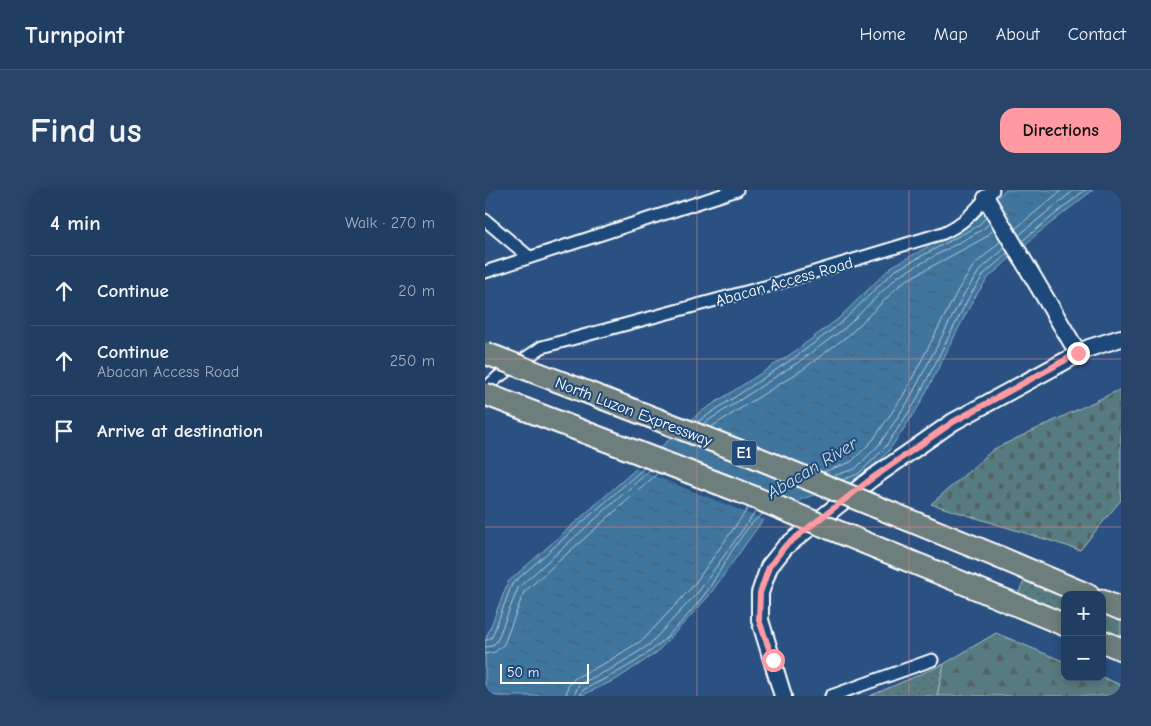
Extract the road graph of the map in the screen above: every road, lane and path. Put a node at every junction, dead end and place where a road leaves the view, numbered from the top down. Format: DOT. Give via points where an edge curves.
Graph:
graph roads {
  1 [pos="737,190"];
  2 [pos="989,197"];
  3 [pos="485,220"];
  4 [pos="528,256"];
  5 [pos="485,272"];
  6 [pos="1121,338"];
  7 [pos="1074,346"];
  8 [pos="485,353"];
  9 [pos="485,389"];
  10 [pos="485,394"];
  11 [pos="1079,591"];
  12 [pos="1106,603"];
  13 [pos="1121,609"];
  14 [pos="1061,623"];
  15 [pos="1106,643"];
  16 [pos="1121,649"];
  17 [pos="932,660"];
  18 [pos="783,696"];
  19 [pos="831,696"];
  1 -- 4 [label="street"];
  2 -- 7 [label="street, Abacan Access Road"];
  2 -- 9 [label="street, Abacan Access Road" via="970,217 943,234 538,349"];
  3 -- 4 [label="street"];
  4 -- 5 [label="street"];
  6 -- 7 [label="street" via="1089,348"];
  7 -- 18 [label="street" via="953,422 871,479 785,546 769,567 760,593 759,620"];
  8 -- 11 [label="highway, North Luzon Expressway / E1, bridge" via="755,457"];
  10 -- 14 [label="highway, E1, bridge" via="741,492"];
  12 -- 13 [label="highway"];
  15 -- 16 [label="highway"];
  17 -- 19 [label="street"];
}
